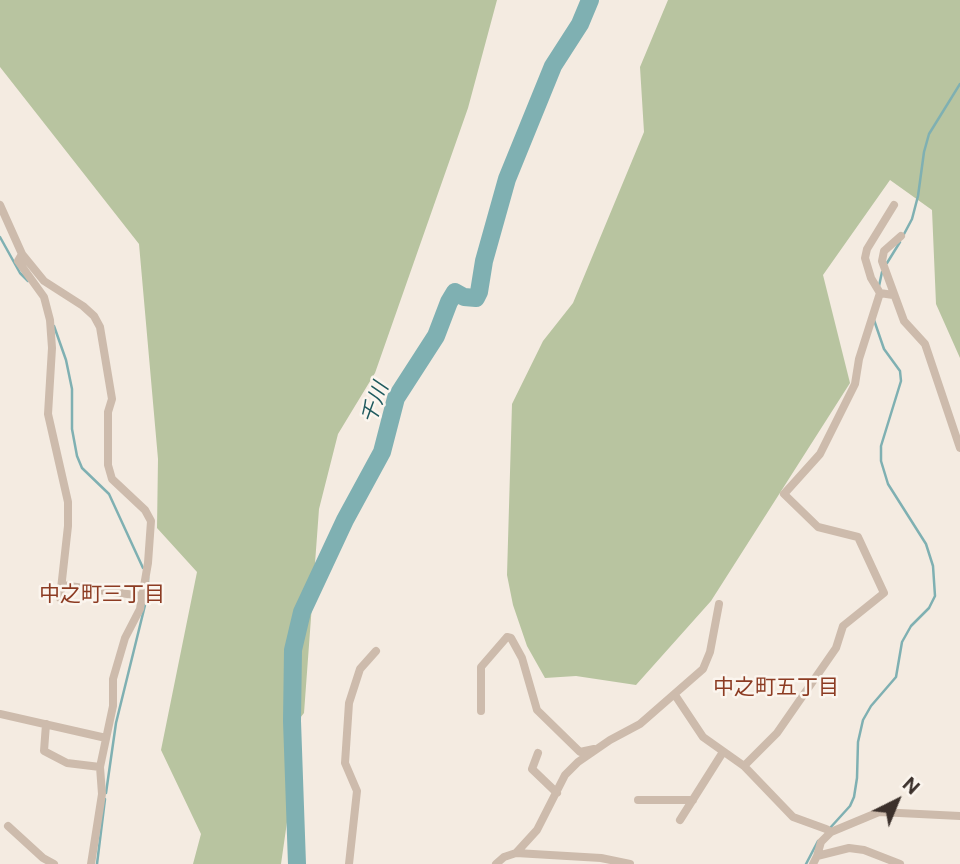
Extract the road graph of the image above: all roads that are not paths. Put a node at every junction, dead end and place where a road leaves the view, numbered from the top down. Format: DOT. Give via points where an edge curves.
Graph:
graph roads {
  1 [pos="0,205"];
  2 [pos="894,205"];
  3 [pos="901,236"];
  4 [pos="22,254"];
  5 [pos="880,293"];
  6 [pos="893,295"];
  7 [pos="960,448"];
  8 [pos="62,585"];
  9 [pos="142,596"];
  10 [pos="60,598"];
  11 [pos="719,604"];
  12 [pos="376,651"];
  13 [pos="675,695"];
  14 [pos="481,710"];
  15 [pos="0,713"];
  16 [pos="46,724"];
  17 [pos="106,738"];
  18 [pos="600,747"];
  19 [pos="723,752"];
  20 [pos="538,753"];
  21 [pos="744,766"];
  22 [pos="100,767"];
  23 [pos="557,793"];
  24 [pos="638,800"];
  25 [pos="693,800"];
  26 [pos="960,816"];
  27 [pos="680,820"];
  28 [pos="8,826"];
  29 [pos="831,832"];
  30 [pos="516,853"];
  31 [pos="815,860"];
  32 [pos="608,862"];
  33 [pos="54,864"];
  34 [pos="91,864"];
  35 [pos="349,864"];
  36 [pos="496,864"];
  37 [pos="630,864"];
  38 [pos="900,864"];
  1 -- 4 [label="street"];
  2 -- 5 [label="street" via="865,258"];
  3 -- 6 [label="street" via="884,251 882,261"];
  4 -- 8 [label="street" via="18,261 44,297 50,320 48,414 68,502"];
  4 -- 9 [label="street" via="44,281 83,306 100,327 111,399 108,465 112,479 151,521"];
  5 -- 6 [label="street"];
  5 -- 21 [label="street" via="855,384 820,454 784,495 818,527 858,537 884,593 843,626 836,648 777,733"];
  6 -- 7 [label="street" via="904,321 925,344"];
  8 -- 9 [label="street"];
  8 -- 10 [label="street"];
  9 -- 17 [label="street" via="113,679"];
  11 -- 13 [label="street" via="703,669"];
  12 -- 35 [label="street" via="360,669 349,703 345,763 357,791"];
  13 -- 18 [label="street" via="640,724"];
  13 -- 19 [label="street" via="703,737"];
  14 -- 18 [label="street" via="481,667 511,638 522,658 537,710 580,752"];
  15 -- 16 [label="street"];
  16 -- 17 [label="street"];
  16 -- 22 [label="street" via="44,751 67,763"];
  17 -- 22 [label="street"];
  18 -- 23 [label="street" via="565,775"];
  19 -- 21 [label="street"];
  19 -- 25 [label="street"];
  20 -- 23 [label="street" via="532,769"];
  21 -- 29 [label="street" via="793,817"];
  22 -- 34 [label="street" via="102,794"];
  23 -- 30 [label="street" via="537,830"];
  24 -- 25 [label="street"];
  25 -- 27 [label="street"];
  26 -- 29 [label="street" via="880,811"];
  28 -- 33 [label="street"];
  29 -- 31 [label="street" via="821,842"];
  30 -- 32 [label="street"];
  30 -- 36 [label="street"];
  31 -- 38 [label="street" via="849,848"];
  32 -- 37 [label="street"];
}
